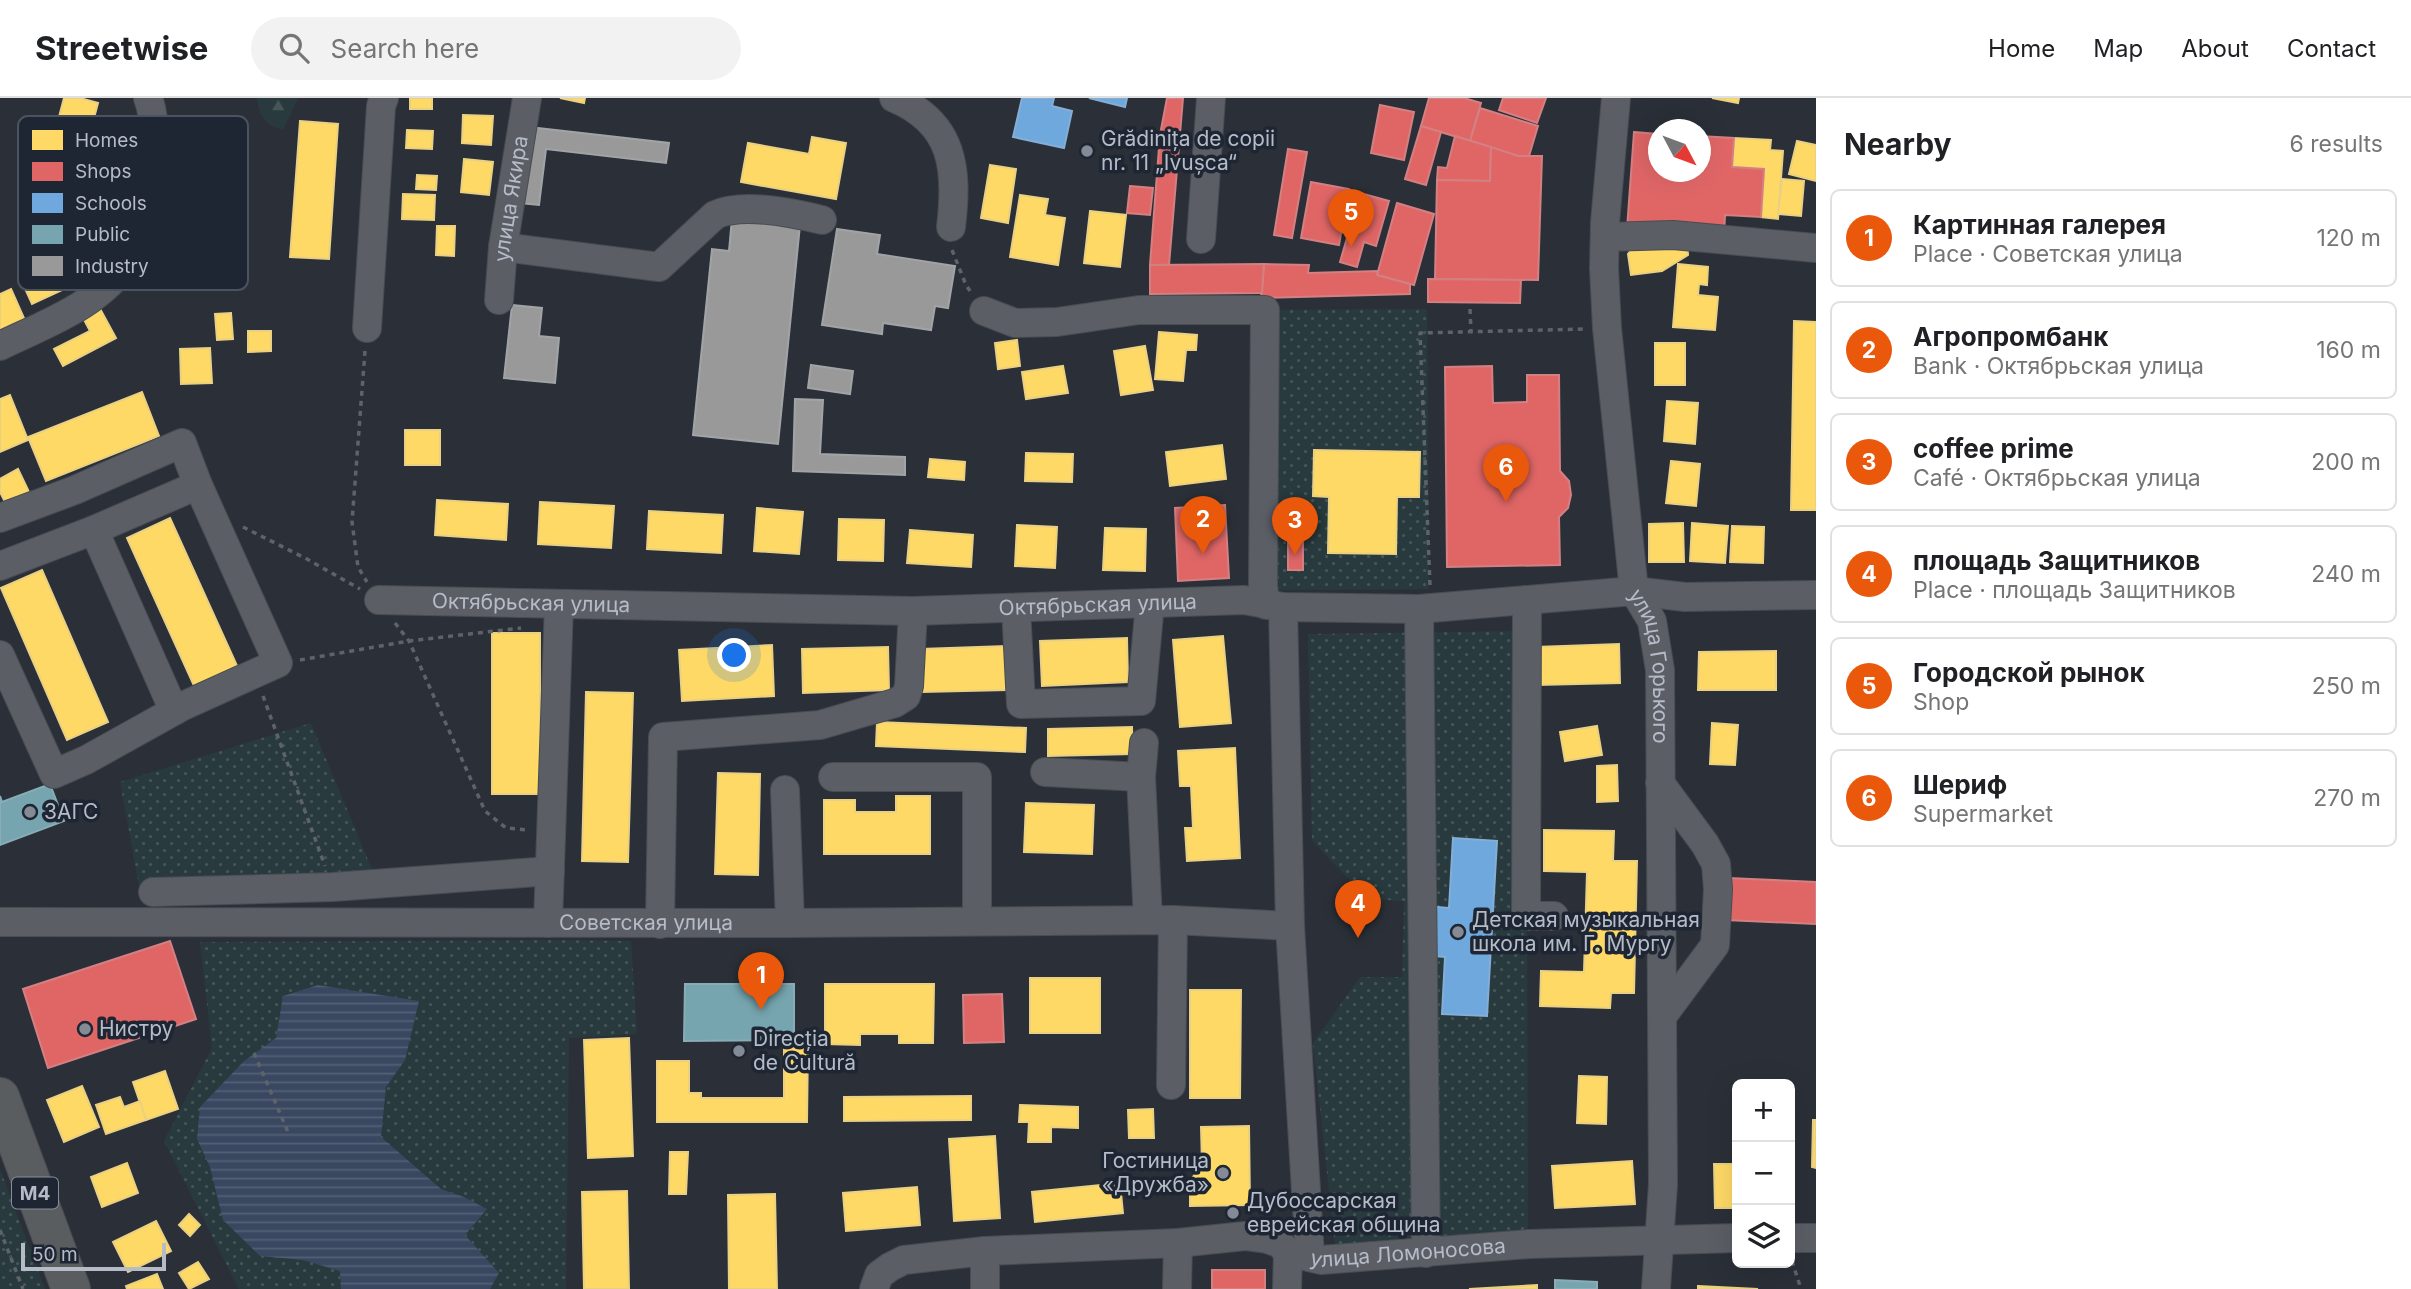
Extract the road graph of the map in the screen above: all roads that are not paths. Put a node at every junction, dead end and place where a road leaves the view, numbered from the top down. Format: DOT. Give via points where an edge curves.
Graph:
graph roads {
  1 [pos="148,98"];
  2 [pos="384,98"];
  3 [pos="527,98"];
  4 [pos="894,98"];
  5 [pos="1211,98"];
  6 [pos="1616,98"];
  7 [pos="152,116"];
  8 [pos="822,220"];
  9 [pos="951,227"];
  10 [pos="1605,237"];
  11 [pos="1201,239"];
  12 [pos="503,247"];
  13 [pos="1816,248"];
  14 [pos="103,290"];
  15 [pos="499,300"];
  16 [pos="984,311"];
  17 [pos="367,328"];
  18 [pos="0,346"];
  19 [pos="198,485"];
  20 [pos="0,518"];
  21 [pos="94,530"];
  22 [pos="0,566"];
  23 [pos="1634,591"];
  24 [pos="1816,595"];
  25 [pos="379,600"];
  26 [pos="1527,600"];
  27 [pos="1150,603"];
  28 [pos="1275,606"];
  29 [pos="1016,608"];
  30 [pos="1425,609"];
  31 [pos="913,611"];
  32 [pos="559,614"];
  33 [pos="0,655"];
  34 [pos="174,712"];
  35 [pos="1143,744"];
  36 [pos="1045,772"];
  37 [pos="1141,776"];
  38 [pos="833,777"];
  39 [pos="1660,783"];
  40 [pos="785,790"];
  41 [pos="550,871"];
  42 [pos="217,890"];
  43 [pos="153,892"];
  44 [pos="1554,916"];
  45 [pos="1161,920"];
  46 [pos="977,921"];
  47 [pos="0,922"];
  48 [pos="223,923"];
  49 [pos="548,923"];
  50 [pos="790,923"];
  51 [pos="660,924"];
  52 [pos="1290,926"];
  53 [pos="1664,1014"];
  54 [pos="1171,1085"];
  55 [pos="0,1097"];
  56 [pos="1732,1238"];
  57 [pos="1795,1238"];
  58 [pos="1816,1238"];
  59 [pos="1660,1239"];
  60 [pos="1178,1243"];
  61 [pos="985,1251"];
  62 [pos="1426,1253"];
  63 [pos="1299,1255"];
  64 [pos="877,1282"];
  65 [pos="71,1289"];
  66 [pos="985,1289"];
  67 [pos="1177,1289"];
  68 [pos="1287,1289"];
  69 [pos="1656,1289"];
  1 -- 7 [label="street"];
  2 -- 17 [label="street"];
  3 -- 12 [label="street, улица Якира"];
  4 -- 9 [label="street" via="910,104 944,137 953,164"];
  5 -- 11 [label="street"];
  6 -- 10 [label="street, улица Горького"];
  8 -- 12 [label="street" via="726,210 660,267"];
  10 -- 13 [label="street" via="1673,235"];
  10 -- 23 [label="street, улица Горького" via="1608,328"];
  12 -- 15 [label="street, улица Якира"];
  14 -- 18 [label="street" via="66,314"];
  16 -- 28 [label="street" via="1015,323 1139,310 1265,310 1263,586"];
  19 -- 20 [label="street" via="182,443"];
  19 -- 21 [label="street"];
  19 -- 34 [label="street" via="266,669"];
  21 -- 22 [label="street"];
  21 -- 34 [label="street"];
  23 -- 24 [label="street, Октябрьская улица" via="1685,597"];
  23 -- 26 [label="street, Октябрьская улица"];
  23 -- 39 [label="street, улица Горького" via="1652,621 1660,670"];
  25 -- 32 [label="street, Октябрьская улица"];
  26 -- 30 [label="street, Октябрьская улица"];
  26 -- 44 [label="street" via="1526,916"];
  27 -- 28 [label="street, Октябрьская улица" via="1244,600"];
  27 -- 29 [label="street, Октябрьская улица"];
  27 -- 29 [label="street" via="1141,701 1021,704"];
  28 -- 30 [label="street, Октябрьская улица"];
  28 -- 52 [label="street"];
  29 -- 31 [label="street, Октябрьская улица"];
  30 -- 62 [label="street"];
  31 -- 32 [label="street, Октябрьская улица"];
  31 -- 51 [label="street" via="909,686 895,703 820,724 663,737"];
  32 -- 41 [label="street"];
  33 -- 34 [label="street" via="54,774"];
  35 -- 37 [label="street"];
  36 -- 37 [label="street"];
  37 -- 45 [label="street"];
  38 -- 46 [label="street" via="977,777"];
  39 -- 53 [label="street, улица Горького"];
  39 -- 53 [label="street" via="1716,864 1718,890 1715,945"];
  40 -- 50 [label="street"];
  41 -- 42 [label="street" via="333,887"];
  41 -- 49 [label="street"];
  42 -- 43 [label="street"];
  42 -- 48 [label="street"];
  45 -- 46 [label="street, Советская улица"];
  45 -- 52 [label="street, Советская улица"];
  45 -- 54 [label="street"];
  46 -- 50 [label="street, Советская улица"];
  47 -- 48 [label="street, Советская улица"];
  48 -- 49 [label="street, Советская улица"];
  49 -- 51 [label="street, Советская улица"];
  50 -- 51 [label="street, Советская улица"];
  52 -- 63 [label="street"];
  53 -- 59 [label="street, улица Горького"];
  55 -- 65 [label="highway, M4"];
  56 -- 59 [label="street, улица Ломоносова"];
  57 -- 58 [label="street"];
  59 -- 62 [label="street, улица Ломоносова"];
  59 -- 69 [label="street, улица Горького"];
  60 -- 61 [label="street, улица Ломоносова"];
  60 -- 63 [label="street, улица Ломоносова" via="1267,1239"];
  60 -- 67 [label="street"];
  61 -- 64 [label="street, улица Ломоносова" via="904,1260 890,1266"];
  61 -- 66 [label="street"];
  62 -- 63 [label="street, улица Ломоносова" via="1337,1259"];
  63 -- 68 [label="street"];
}
